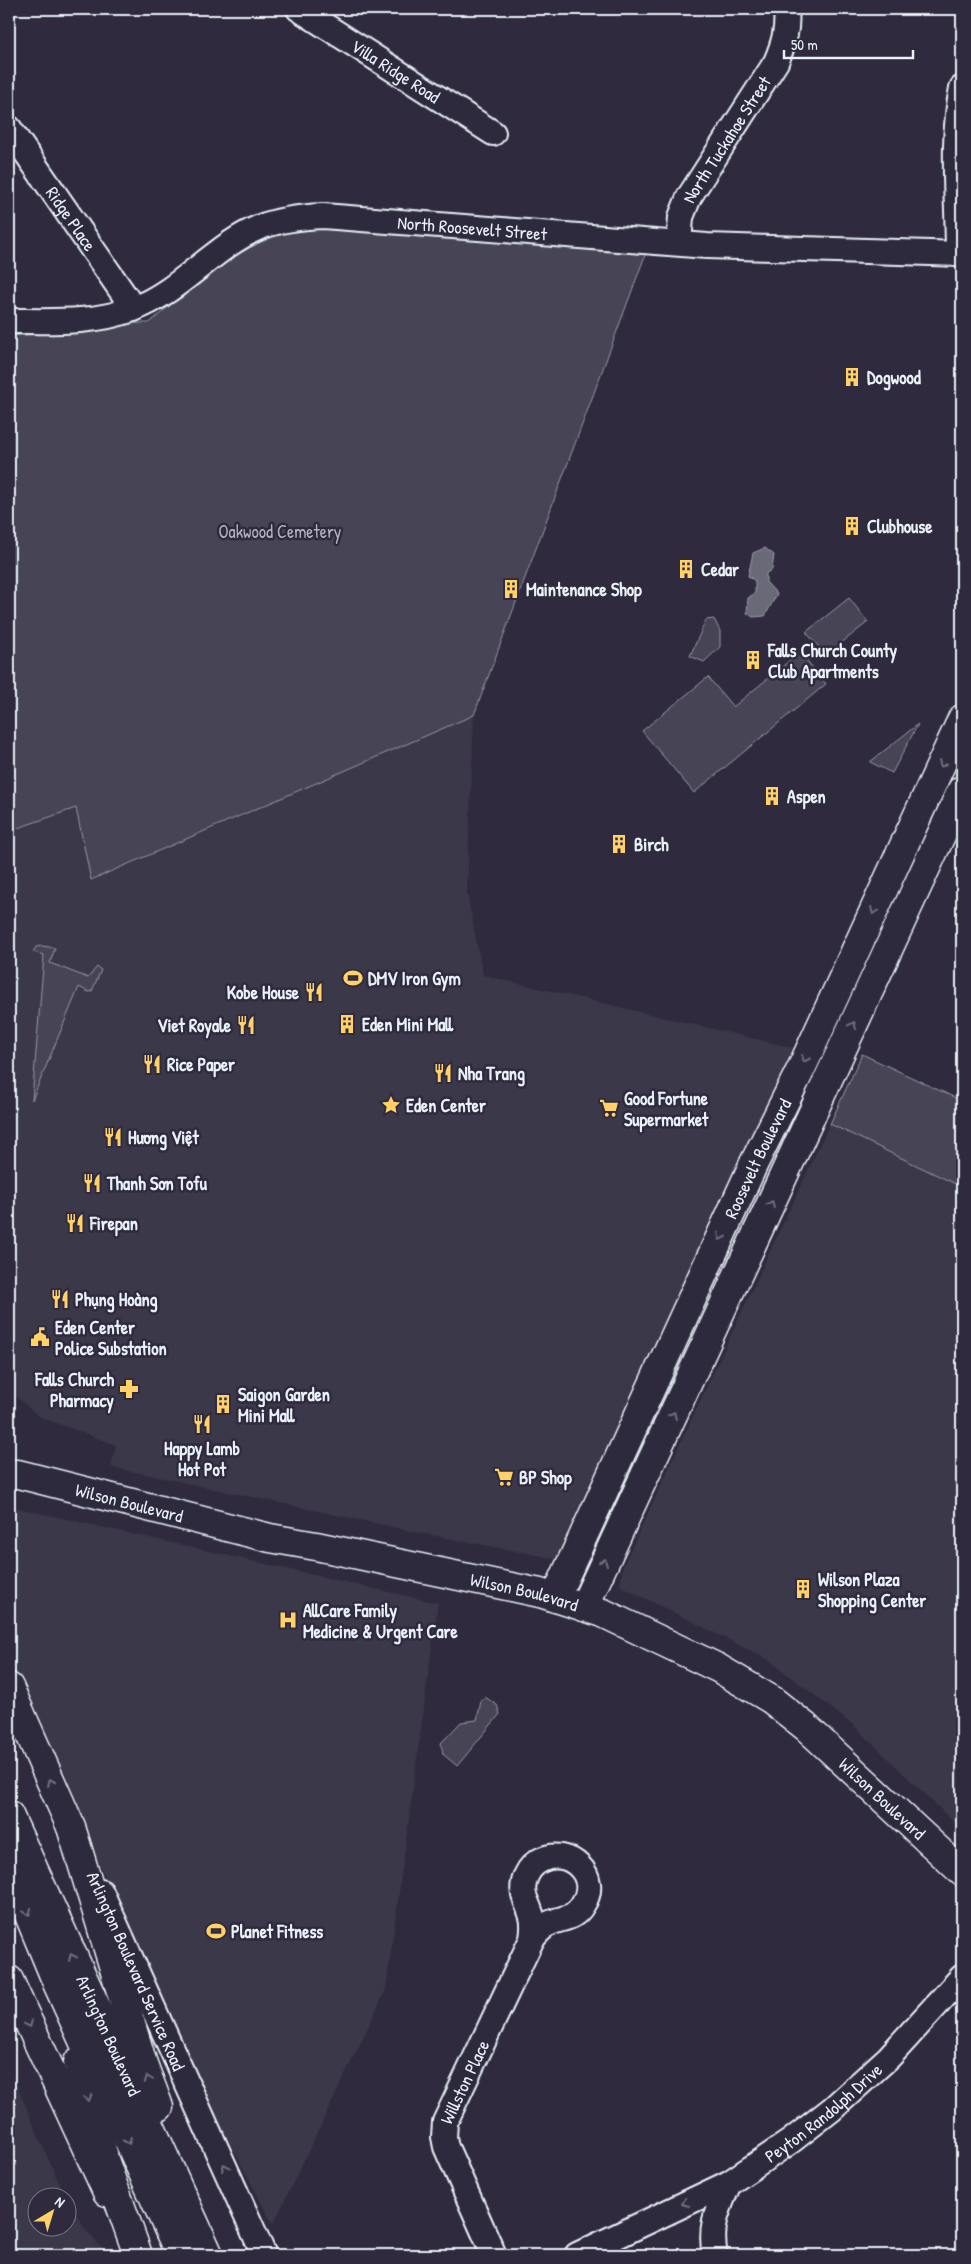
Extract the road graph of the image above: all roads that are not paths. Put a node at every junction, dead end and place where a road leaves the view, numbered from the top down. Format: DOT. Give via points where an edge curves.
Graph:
graph roads {
  1 [pos="299,9"];
  2 [pos="786,9"];
  3 [pos="962,88"];
  4 [pos="9,128"];
  5 [pos="493,133"];
  6 [pos="679,243"];
  7 [pos="960,254"];
  8 [pos="134,309"];
  9 [pos="9,321"];
  10 [pos="962,720"];
  11 [pos="962,790"];
  12 [pos="11,1474"];
  13 [pos="555,1598"];
  14 [pos="584,1607"];
  15 [pos="9,1688"];
  16 [pos="9,1815"];
  17 [pos="71,1827"];
  18 [pos="9,1867"];
  19 [pos="962,1872"];
  20 [pos="532,1939"];
  21 [pos="962,1977"];
  22 [pos="9,1980"];
  23 [pos="57,1983"];
  24 [pos="729,2182"];
  25 [pos="138,2255"];
  26 [pos="180,2255"];
  27 [pos="209,2255"];
  28 [pos="216,2255"];
  29 [pos="264,2255"];
  30 [pos="494,2255"];
  31 [pos="576,2255"];
  32 [pos="715,2255"];
  1 -- 5 [label="street, Villa Ridge Road"];
  2 -- 6 [label="street, North Tuckahoe Street" via="784,43 776,62 689,197 681,217"];
  3 -- 7 [label="street" via="957,143"];
  4 -- 8 [label="street, Ridge Place"];
  6 -- 7 [label="street, North Roosevelt Street"];
  6 -- 8 [label="street, North Roosevelt Street" via="299,217 259,228 242,237 166,291"];
  8 -- 9 [label="street, North Roosevelt Street" via="86,321"];
  10 -- 13 [label="main road, Roosevelt Boulevard, one-way"];
  14 -- 11 [label="main road, Roosevelt Boulevard, one-way"];
  12 -- 13 [label="main road, Wilson Boulevard" via="270,1538"];
  13 -- 14 [label="main road, Wilson Boulevard"];
  14 -- 19 [label="main road, Wilson Boulevard" via="718,1668 772,1700 806,1727"];
  17 -- 15 [label="main road, Arlington Boulevard Service Road, one-way"];
  27 -- 16 [label="main road, Arlington Boulevard, one-way"];
  28 -- 17 [label="main road, one-way" via="143,2064"];
  29 -- 17 [label="street, Arlington Boulevard Service Road, one-way"];
  18 -- 23 [label="main road, Arlington Boulevard, one-way"];
  20 -- 30 [label="street, Willston Place" via="445,2122 446,2147"];
  21 -- 24 [label="street, Peyton Randolph Drive" via="889,2057 832,2109"];
  22 -- 25 [label="main road, one-way" via="90,2159"];
  23 -- 25 [label="main road, one-way" via="105,2162"];
  23 -- 26 [label="main road, Arlington Boulevard, one-way"];
  24 -- 31 [label="street, Peyton Randolph Drive, one-way"];
  24 -- 32 [label="street" via="711,2238"];
}
